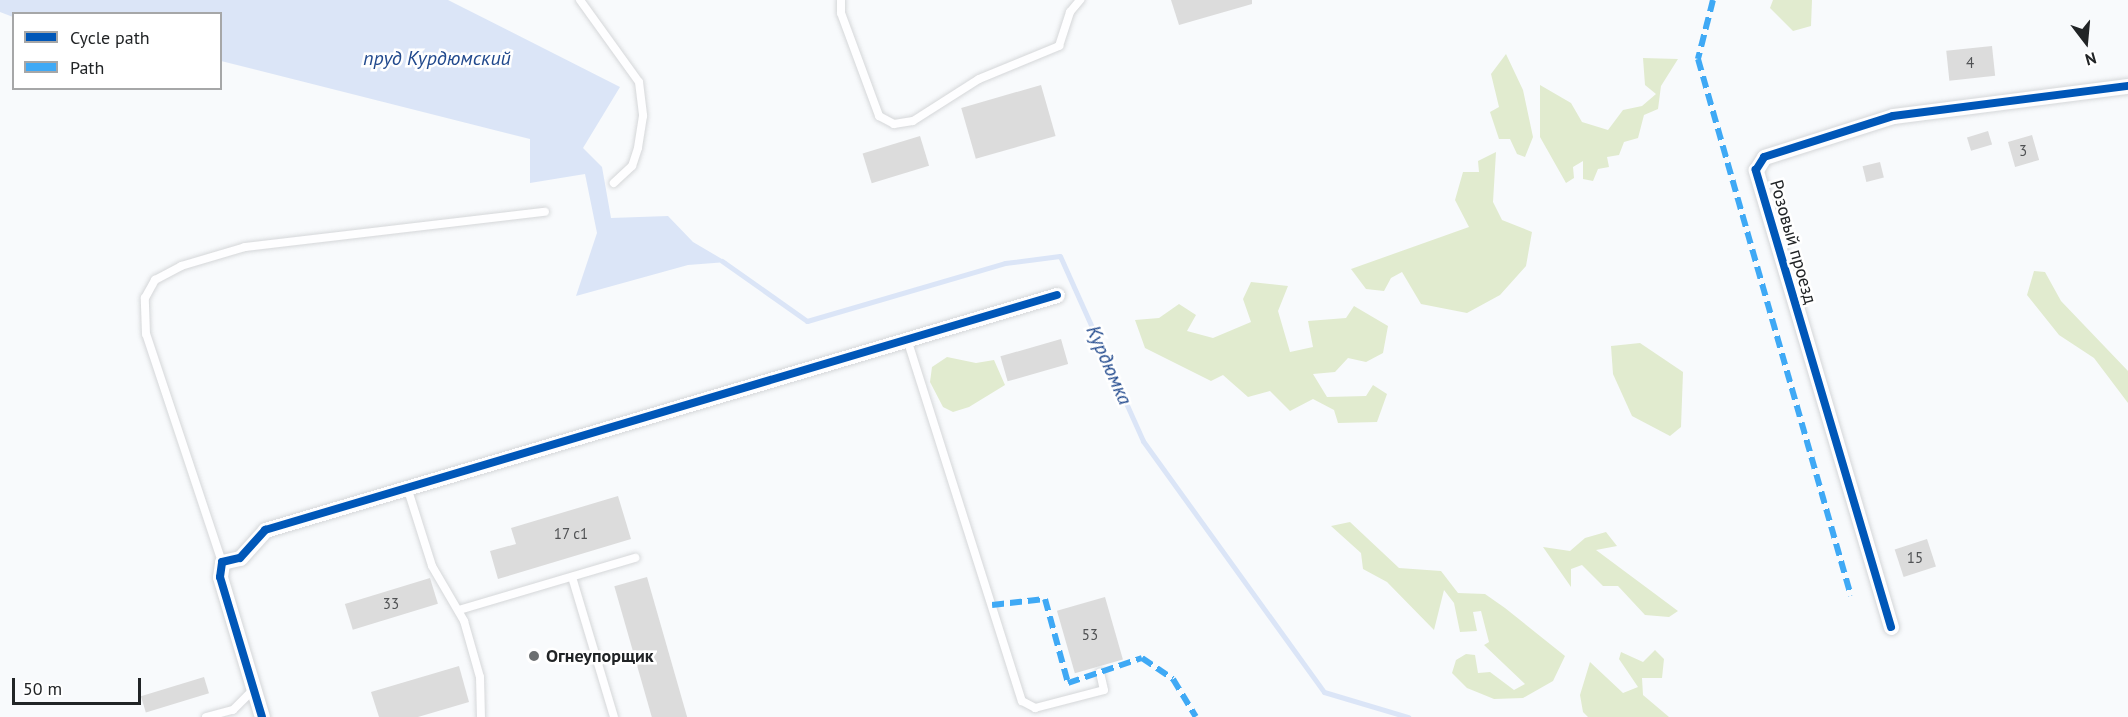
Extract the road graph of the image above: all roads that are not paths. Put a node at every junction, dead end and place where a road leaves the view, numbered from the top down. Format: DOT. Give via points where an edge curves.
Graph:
graph roads {
  1 [pos="580,0"];
  2 [pos="841,0"];
  3 [pos="1080,0"];
  4 [pos="2128,86"];
  5 [pos="614,183"];
  6 [pos="545,212"];
  7 [pos="1057,295"];
  8 [pos="907,338"];
  9 [pos="406,484"];
  10 [pos="635,558"];
  11 [pos="222,562"];
  12 [pos="572,577"];
  13 [pos="459,610"];
  14 [pos="1891,627"];
  15 [pos="1100,672"];
  16 [pos="252,691"];
  17 [pos="206,717"];
  18 [pos="262,717"];
  19 [pos="481,717"];
  20 [pos="614,717"];
  1 -- 5 [label="lane" via="639,82 643,116 638,148 632,166"];
  2 -- 3 [label="lane" via="841,13 879,116 894,124 913,121 979,79 1059,46 1070,12"];
  4 -- 14 [label="street, Розовый проезд" via="1893,116 1764,157 1756,170"];
  6 -- 11 [label="lane" via="245,247 181,266 155,280 146,298 146,334"];
  7 -- 8 [label="street"];
  8 -- 9 [label="street"];
  8 -- 15 [label="lane" via="1022,701 1035,708 1104,690"];
  9 -- 11 [label="street" via="289,518 265,530 240,558"];
  9 -- 13 [label="lane" via="432,566"];
  10 -- 12 [label="lane"];
  11 -- 16 [label="street" via="224,596"];
  12 -- 13 [label="lane"];
  12 -- 20 [label="lane"];
  13 -- 19 [label="lane" via="480,677"];
  16 -- 17 [label="lane" via="233,710"];
  16 -- 18 [label="street"];
}
